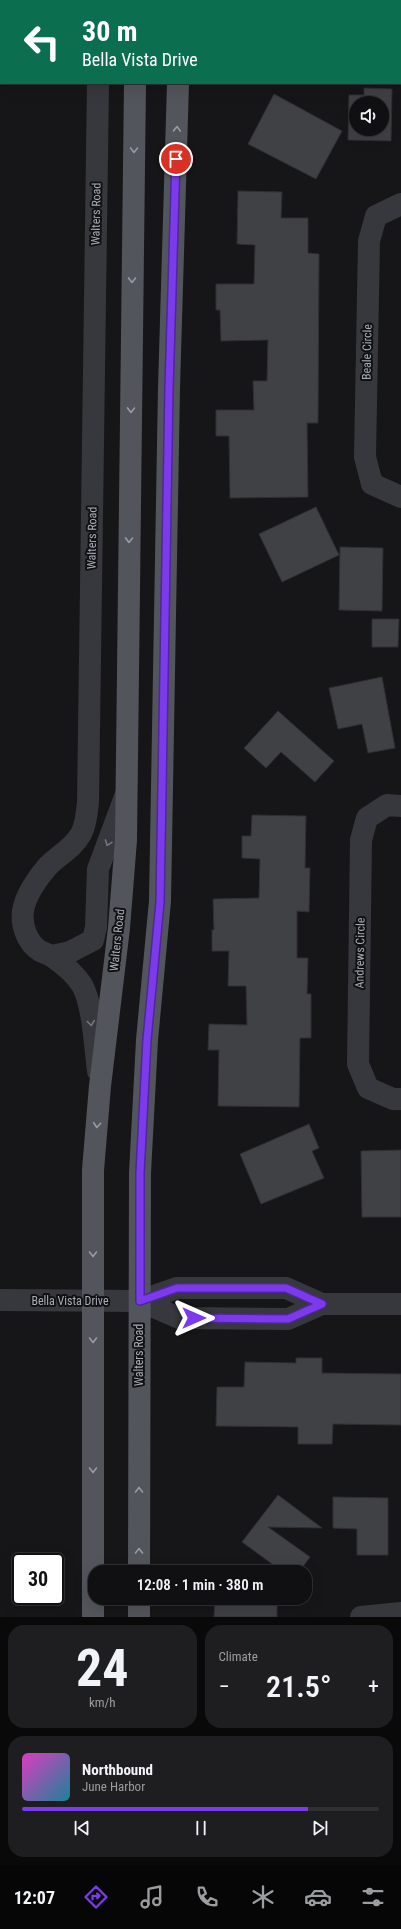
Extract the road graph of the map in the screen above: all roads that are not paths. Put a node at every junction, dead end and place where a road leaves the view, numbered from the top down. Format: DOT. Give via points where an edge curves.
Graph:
graph roads {
  1 [pos="386,0"];
  2 [pos="401,0"];
  3 [pos="98,84"];
  4 [pos="135,84"];
  5 [pos="178,84"];
  6 [pos="401,204"];
  7 [pos="401,497"];
  8 [pos="126,793"];
  9 [pos="401,806"];
  10 [pos="52,956"];
  11 [pos="100,1086"];
  12 [pos="401,1099"];
  13 [pos="0,1300"];
  14 [pos="93,1301"];
  15 [pos="140,1301"];
  16 [pos="322,1304"];
  17 [pos="401,1304"];
  18 [pos="139,1565"];
  19 [pos="139,1605"];
  20 [pos="401,1613"];
  21 [pos="93,1617"];
  22 [pos="139,1617"];
  23 [pos="361,1617"];
  1 -- 2 [label="street"];
  3 -- 10 [label="street, Walters Road" via="88,802 82,833 48,866 28,896 23,911 23,925 29,940 39,950"];
  4 -- 8 [label="main road, Walters Road, one-way"];
  15 -- 5 [label="main road, Walters Road, one-way" via="140,1173 147,1040 160,902 169,395"];
  6 -- 7 [label="street, Beale Circle" via="376,216 369,241 365,457 372,484"];
  8 -- 10 [label="street, Walters Road, one-way" via="98,869 96,927 93,940 70,952"];
  8 -- 11 [label="main road, Walters Road" via="126,840 119,928"];
  9 -- 12 [label="street, Andrews Circle" via="387,805 367,818 361,840 358,1064 368,1088 392,1099"];
  10 -- 11 [label="street, Walters Road, one-way" via="82,985 89,1007"];
  11 -- 14 [label="main road, Walters Road, one-way" via="93,1170"];
  13 -- 14 [label="street, Bella Vista Drive"];
  14 -- 15 [label="street, Bella Vista Drive"];
  14 -- 21 [label="main road, Walters Road, one-way"];
  15 -- 16 [label="street, Bella Vista Drive" via="177,1288 286,1288"];
  15 -- 16 [label="street, Bella Vista Drive" via="179,1318 288,1319"];
  18 -- 15 [label="main road, Walters Road, one-way"];
  16 -- 17 [label="street, Bella Vista Drive"];
  19 -- 22 [label="main road"];
  20 -- 23 [label="street"];
}
